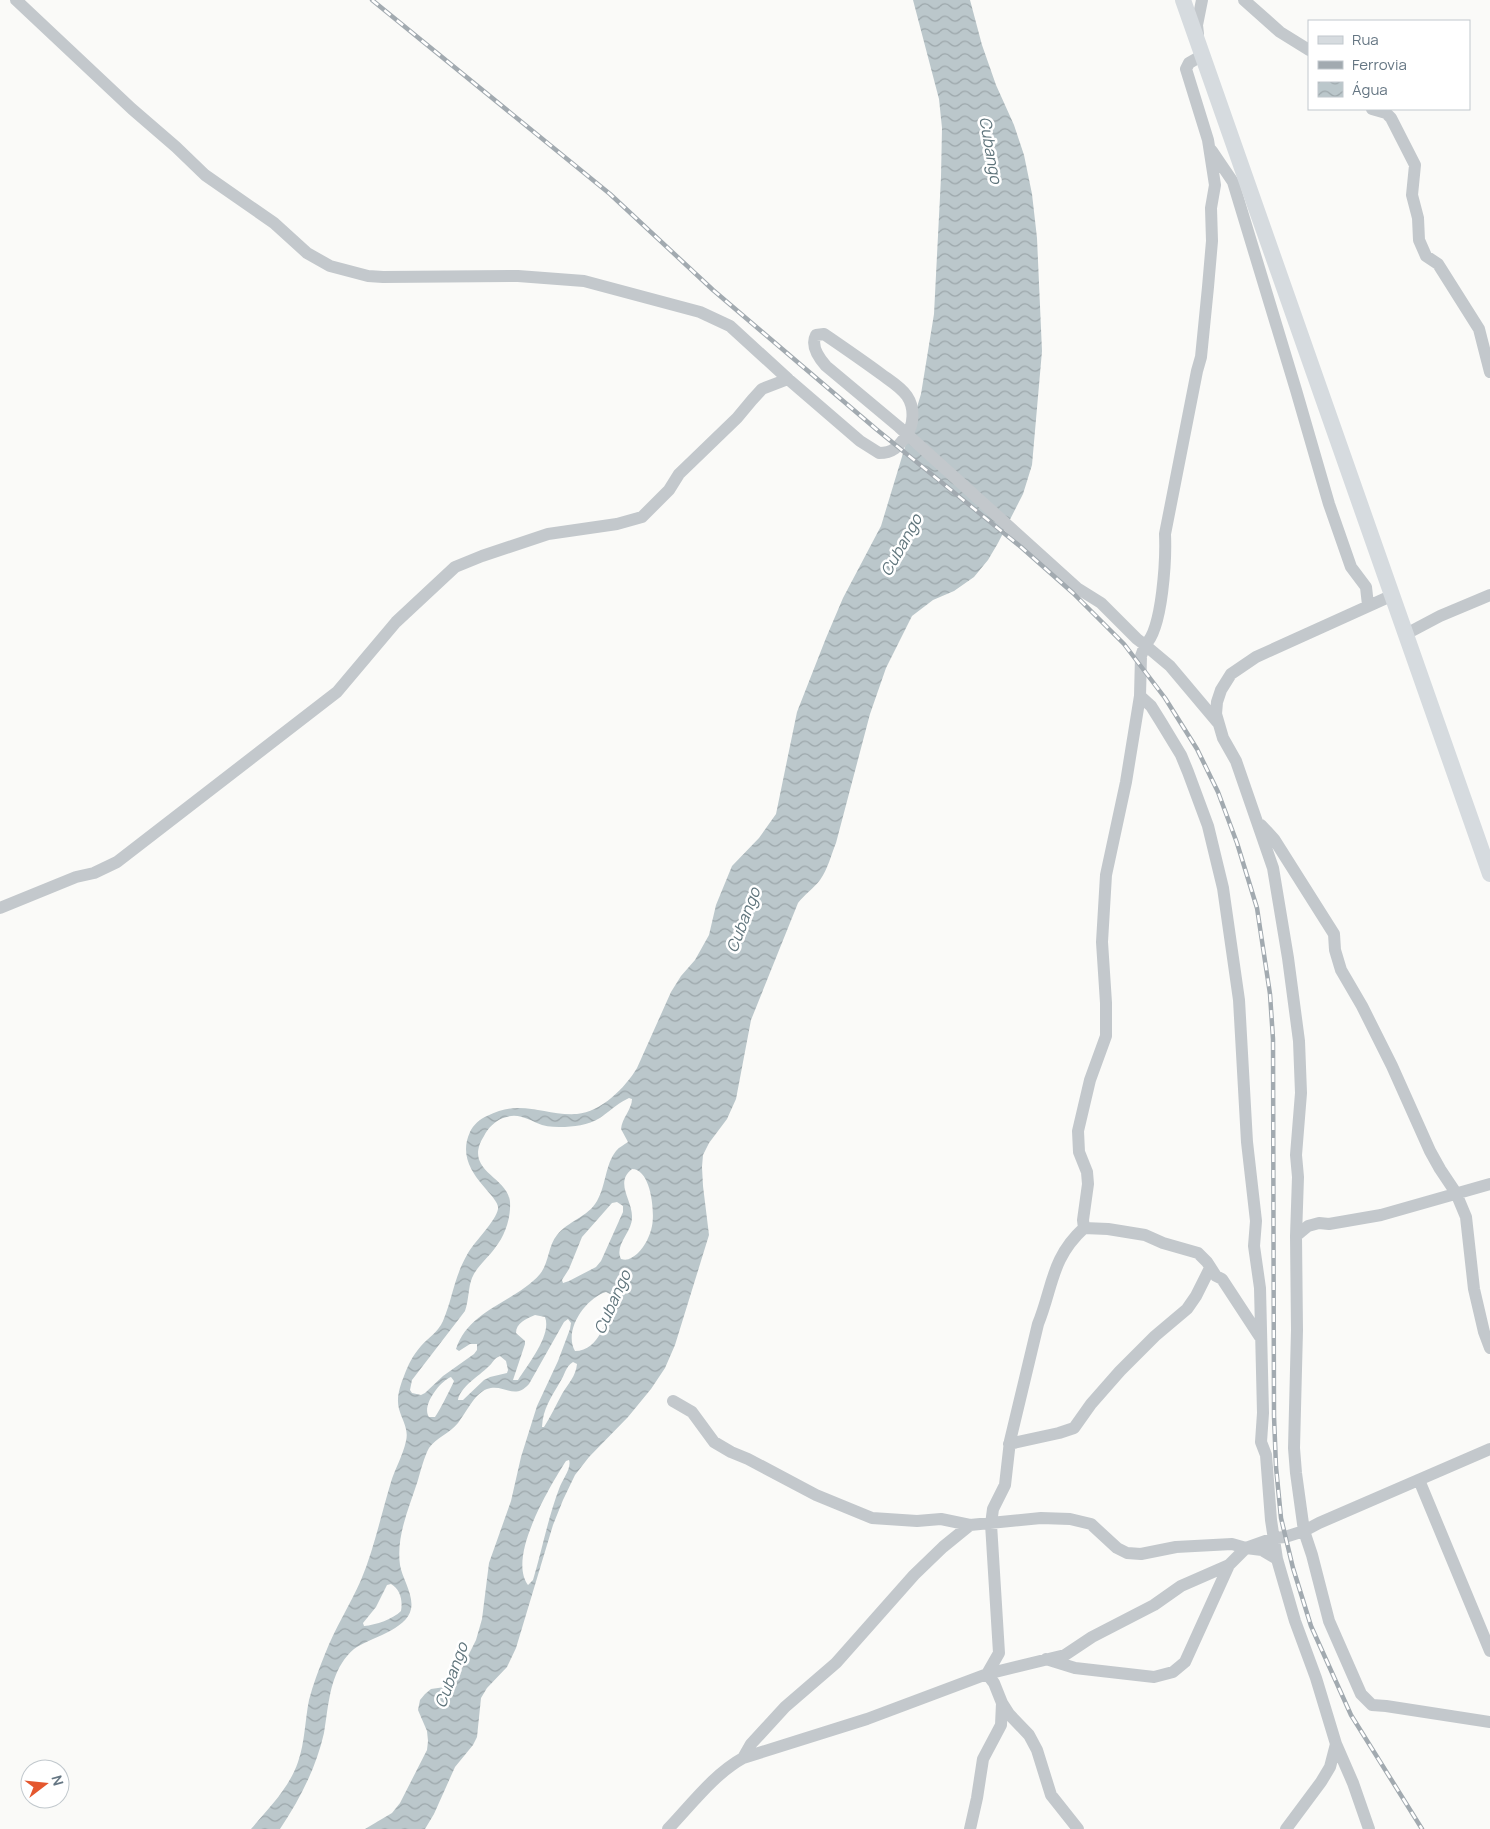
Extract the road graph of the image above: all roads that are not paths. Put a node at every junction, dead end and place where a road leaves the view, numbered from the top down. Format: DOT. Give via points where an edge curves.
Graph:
graph roads {
  1 [pos="16,0"];
  2 [pos="1184,0"];
  3 [pos="1202,0"];
  4 [pos="1244,0"];
  5 [pos="1308,49"];
  6 [pos="1201,50"];
  7 [pos="1376,110"];
  8 [pos="1210,147"];
  9 [pos="1490,372"];
  10 [pos="788,379"];
  11 [pos="1392,595"];
  12 [pos="1490,595"];
  13 [pos="1368,605"];
  14 [pos="1406,634"];
  15 [pos="1145,644"];
  16 [pos="1140,696"];
  17 [pos="1218,723"];
  18 [pos="1258,822"];
  19 [pos="1490,874"];
  20 [pos="0,908"];
  21 [pos="1490,1184"];
  22 [pos="1456,1193"];
  23 [pos="1084,1228"];
  24 [pos="1296,1236"];
  25 [pos="1210,1268"];
  26 [pos="1261,1338"];
  27 [pos="1490,1348"];
  28 [pos="673,1401"];
  29 [pos="1009,1444"];
  30 [pos="1490,1449"];
  31 [pos="1419,1480"];
  32 [pos="991,1524"];
  33 [pos="970,1526"];
  34 [pos="1304,1531"];
  35 [pos="1274,1538"];
  36 [pos="1246,1548"];
  37 [pos="1277,1559"];
  38 [pos="1229,1565"];
  39 [pos="1490,1652"];
  40 [pos="1046,1660"];
  41 [pos="987,1674"];
  42 [pos="1002,1702"];
  43 [pos="1490,1722"];
  44 [pos="1336,1744"];
  45 [pos="743,1758"];
  46 [pos="668,1829"];
  47 [pos="970,1829"];
  48 [pos="1078,1829"];
  49 [pos="1286,1829"];
  50 [pos="1369,1829"];
  1 -- 10 [label="street" via="205,175 274,223 307,254 330,266 383,278 518,276 584,281 700,312 723,322"];
  2 -- 6 [label="main road"];
  3 -- 6 [label="street" via="1197,25"];
  4 -- 5 [label="street" via="1280,32"];
  6 -- 8 [label="street" via="1188,63 1186,73"];
  6 -- 11 [label="main road"];
  7 -- 9 [label="street" via="1391,118 1416,165 1412,195 1419,240 1426,256 1438,264 1479,328"];
  8 -- 13 [label="street" via="1233,182 1329,504 1350,567 1366,586"];
  8 -- 15 [label="street" via="1215,185 1201,357 1165,534 1166,554 1158,618 1153,635"];
  10 -- 15 [label="street" via="873,450 883,453 899,446 909,432 912,421 907,396 894,384 824,334 818,334 813,340 826,366 899,428 1015,531 1077,588 1101,603"];
  10 -- 20 [label="street" via="762,390 679,474 646,515 623,523 548,534 455,567 396,622 337,692 117,862"];
  11 -- 13 [label="street"];
  11 -- 14 [label="main road"];
  12 -- 14 [label="street"];
  13 -- 17 [label="street" via="1256,656 1231,674 1216,702"];
  14 -- 19 [label="main road"];
  15 -- 16 [label="street"];
  15 -- 17 [label="street" via="1170,666"];
  16 -- 23 [label="street" via="1106,875 1102,942 1106,1036 1090,1080 1078,1131 1079,1152 1088,1184"];
  16 -- 26 [label="street" via="1151,706 1181,755 1208,826 1223,888 1239,1000 1247,1142 1256,1221 1254,1246 1260,1288"];
  17 -- 18 [label="street"];
  18 -- 22 [label="street" via="1274,839 1334,934 1342,970 1392,1066 1430,1151"];
  18 -- 24 [label="street" via="1273,868 1299,1041 1301,1093 1296,1155"];
  21 -- 22 [label="street"];
  22 -- 24 [label="street" via="1381,1215 1319,1223 1308,1226"];
  22 -- 27 [label="street" via="1466,1217 1474,1289"];
  23 -- 25 [label="street" via="1145,1235 1198,1253"];
  23 -- 29 [label="street" via="1068,1244 1051,1278"];
  24 -- 34 [label="street" via="1294,1448"];
  25 -- 26 [label="street" via="1222,1279"];
  25 -- 29 [label="street" via="1187,1309 1120,1371 1074,1428"];
  26 -- 35 [label="street" via="1261,1442 1266,1455"];
  28 -- 33 [label="street" via="692,1412 716,1443 829,1501 879,1519 941,1519"];
  29 -- 32 [label="street" via="1005,1485 993,1509"];
  30 -- 31 [label="street"];
  31 -- 34 [label="street"];
  31 -- 39 [label="street"];
  32 -- 33 [label="street"];
  32 -- 36 [label="street" via="1041,1518 1070,1519 1091,1524 1117,1548 1135,1554 1176,1547 1232,1544"];
  32 -- 41 [label="street" via="999,1653"];
  33 -- 45 [label="street" via="914,1575 836,1663 785,1707 751,1744"];
  34 -- 35 [label="street"];
  34 -- 43 [label="street" via="1329,1621 1361,1694 1372,1706"];
  35 -- 36 [label="street"];
  35 -- 37 [label="street"];
  36 -- 37 [label="street" via="1262,1550"];
  36 -- 38 [label="street"];
  37 -- 44 [label="street"];
  38 -- 40 [label="street" via="1181,1586 1154,1605 1092,1636 1065,1655"];
  38 -- 40 [label="street" via="1184,1662 1173,1672 1154,1678 1075,1668"];
  40 -- 41 [label="street"];
  41 -- 42 [label="street"];
  41 -- 45 [label="street" via="867,1719"];
  42 -- 47 [label="street" via="1001,1725 983,1759"];
  42 -- 48 [label="street" via="1029,1735 1051,1795"];
  44 -- 49 [label="street" via="1330,1767"];
  44 -- 50 [label="street"];
  45 -- 46 [label="street" via="708,1786"];
}
